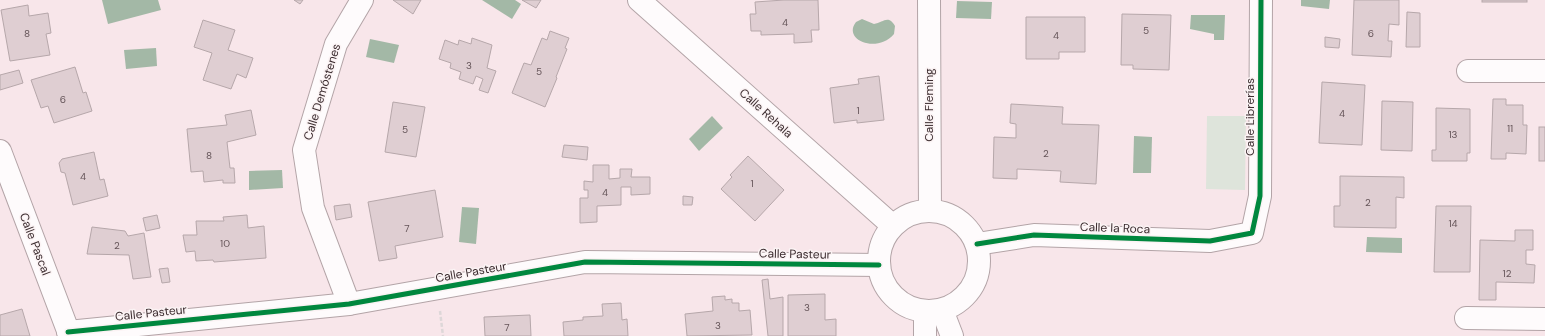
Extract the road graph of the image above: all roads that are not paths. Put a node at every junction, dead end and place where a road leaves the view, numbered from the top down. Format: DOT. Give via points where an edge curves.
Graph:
graph roads {
  1 [pos="362,0"];
  2 [pos="640,0"];
  3 [pos="929,0"];
  4 [pos="1261,0"];
  5 [pos="1545,70"];
  6 [pos="1468,71"];
  7 [pos="0,151"];
  8 [pos="930,211"];
  9 [pos="893,226"];
  10 [pos="1252,233"];
  11 [pos="977,244"];
  12 [pos="879,265"];
  13 [pos="348,304"];
  14 [pos="933,311"];
  15 [pos="1466,318"];
  16 [pos="1545,319"];
  17 [pos="69,334"];
  18 [pos="925,336"];
  19 [pos="952,336"];
  1 -- 13 [label="street, Calle Demóstenes" via="336,44 304,150 313,208"];
  2 -- 9 [label="street, Calle Rehala"];
  3 -- 8 [label="street, Calle Fleming"];
  4 -- 10 [label="street, Calle Librerías" via="1260,196"];
  5 -- 6 [label="street"];
  7 -- 17 [label="street, Calle Pascal"];
  8 -- 9 [label="street" via="910,215"];
  8 -- 11 [label="street" via="950,215 966,227"];
  9 -- 12 [label="street" via="882,244"];
  10 -- 11 [label="street, Calle la Roca" via="1210,241 1034,235"];
  11 -- 14 [label="street" via="980,265 974,285 961,301"];
  12 -- 13 [label="street, Calle Pasteur" via="585,262"];
  12 -- 14 [label="street" via="886,287 903,304"];
  13 -- 17 [label="street, Calle Pasteur"];
  14 -- 18 [label="street"];
  14 -- 19 [label="street"];
  15 -- 16 [label="street"];
}
